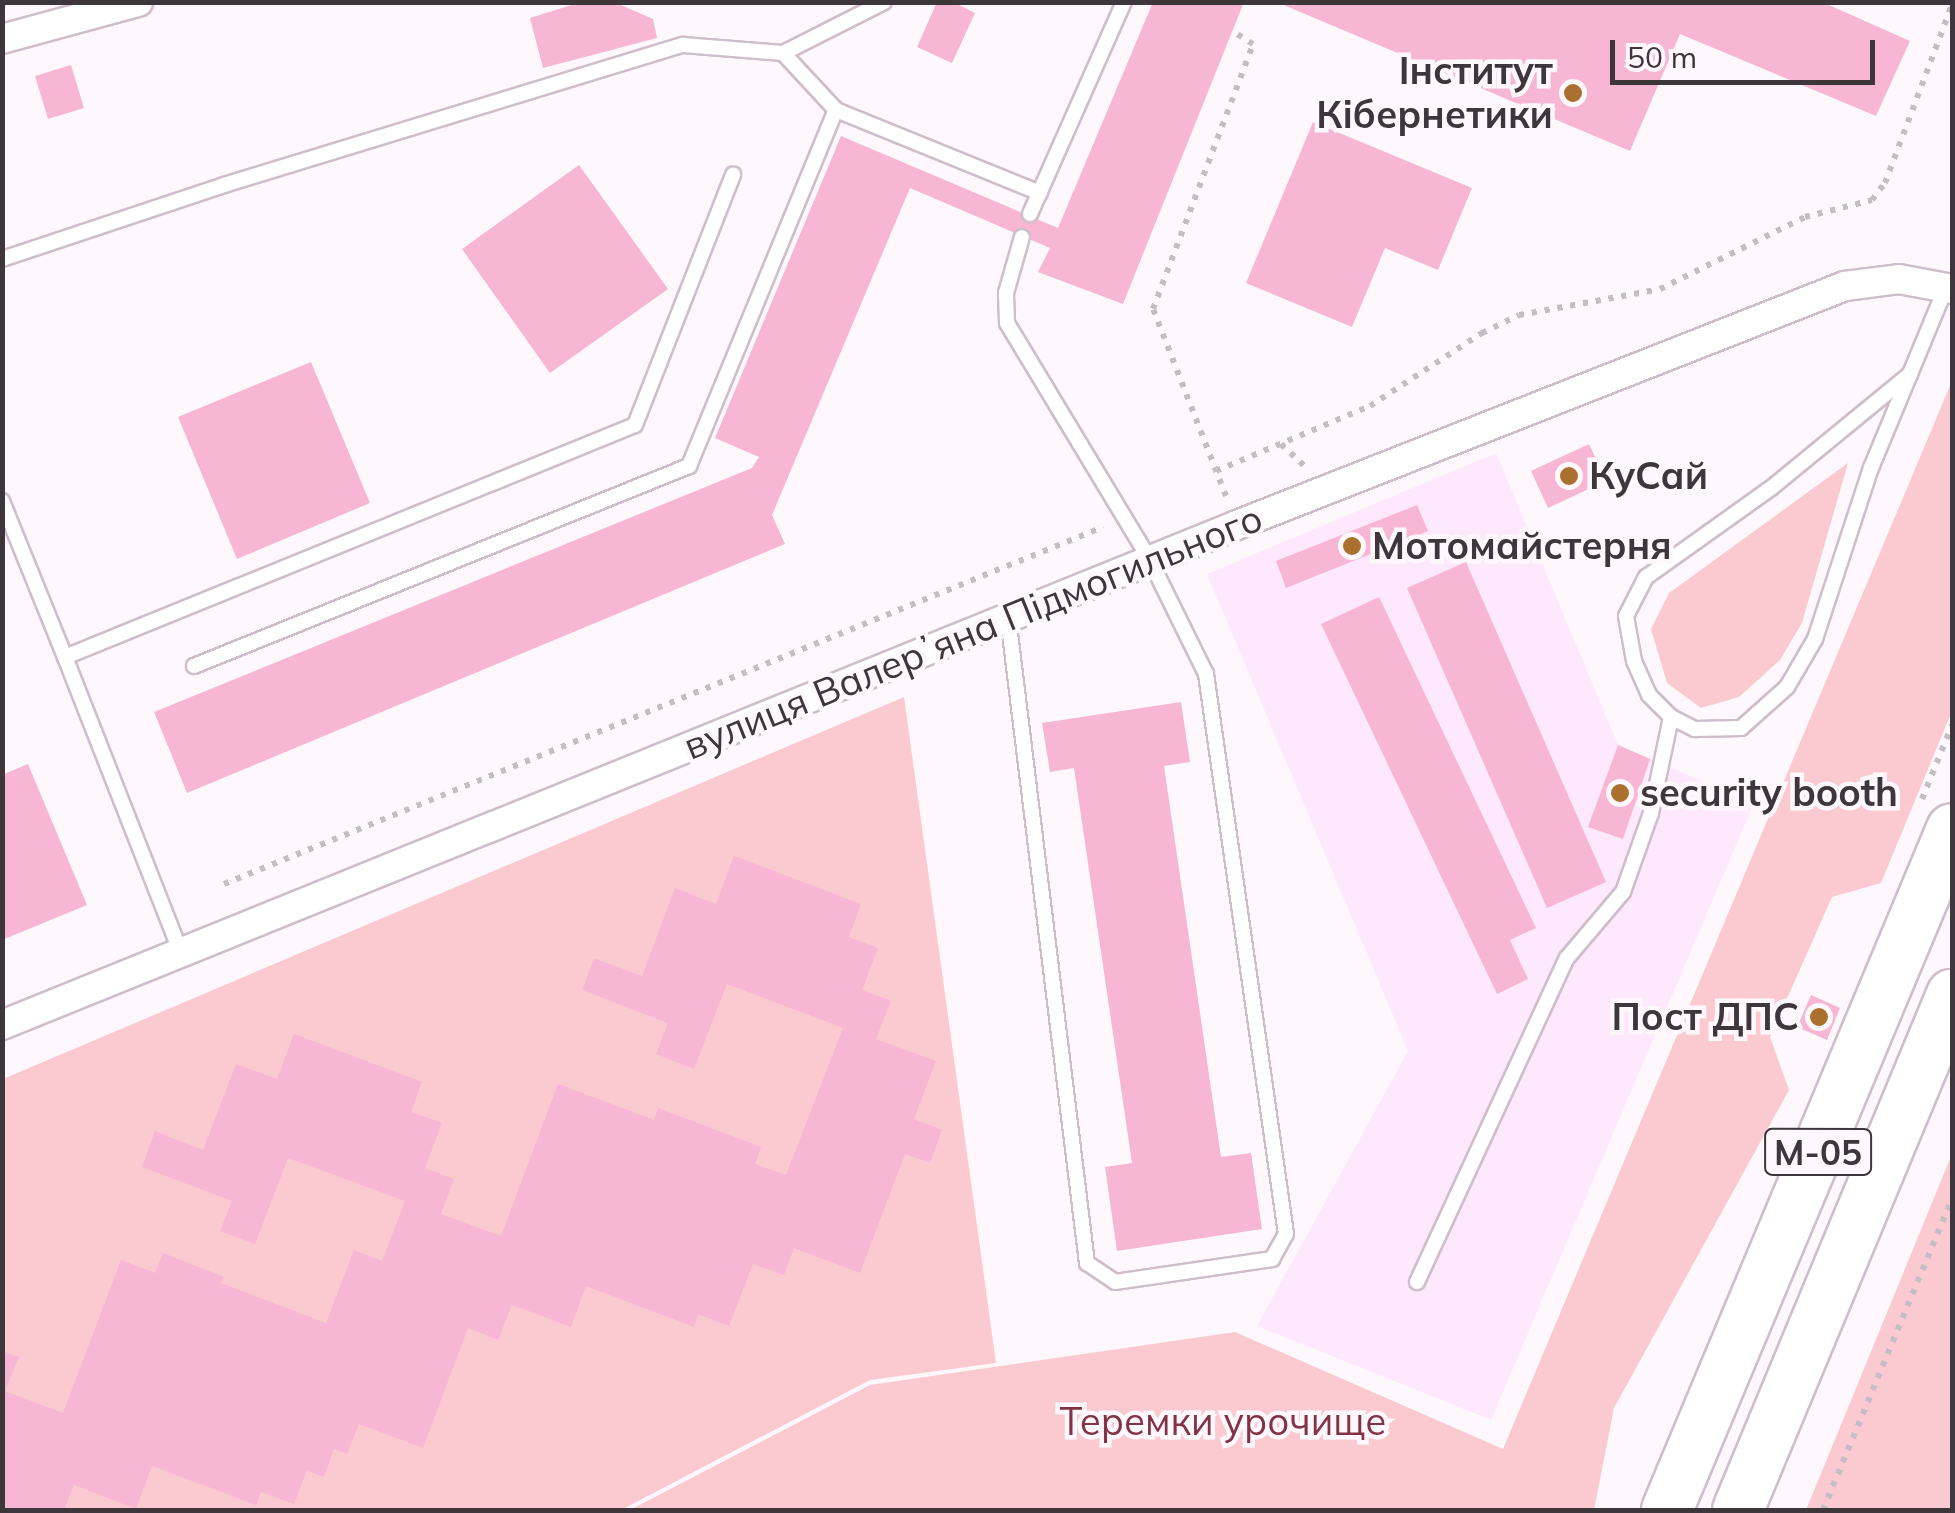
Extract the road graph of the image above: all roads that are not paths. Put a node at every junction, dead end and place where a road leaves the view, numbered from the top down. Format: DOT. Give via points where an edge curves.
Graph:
graph roads {
  1 [pos="138,2"];
  2 [pos="884,2"];
  3 [pos="1124,2"];
  4 [pos="2,40"];
  5 [pos="782,53"];
  6 [pos="836,110"];
  7 [pos="733,174"];
  8 [pos="1040,193"];
  9 [pos="1030,214"];
  10 [pos="1022,237"];
  11 [pos="2,259"];
  12 [pos="1950,282"];
  13 [pos="1910,374"];
  14 [pos="2,501"];
  15 [pos="1150,560"];
  16 [pos="1008,618"];
  17 [pos="65,657"];
  18 [pos="194,666"];
  19 [pos="1671,717"];
  20 [pos="1952,829"];
  21 [pos="180,953"];
  22 [pos="1952,994"];
  23 [pos="2,1025"];
  24 [pos="1417,1282"];
  25 [pos="1666,1510"];
  26 [pos="1738,1510"];
  1 -- 4 [label="street"];
  2 -- 5 [label="lane"];
  3 -- 8 [label="lane"];
  5 -- 6 [label="lane"];
  5 -- 11 [label="lane" via="683,44"];
  6 -- 8 [label="lane"];
  6 -- 18 [label="lane" via="689,466"];
  7 -- 17 [label="lane" via="635,425"];
  8 -- 9 [label="lane"];
  10 -- 15 [label="lane" via="1006,293 1006,323"];
  12 -- 13 [label="lane"];
  12 -- 15 [label="street, вулиця Валерʼяна Підмогильного" via="1845,286"];
  13 -- 19 [label="lane" via="1815,639 1788,687 1741,728 1695,729"];
  13 -- 19 [label="lane" via="1770,488 1646,577 1626,616 1634,662 1649,695"];
  14 -- 17 [label="lane"];
  15 -- 16 [label="street, вулиця Валерʼяна Підмогильного"];
  15 -- 16 [label="lane" via="1206,674 1286,1234 1272,1260 1115,1282 1088,1263"];
  16 -- 21 [label="street, вулиця Валерʼяна Підмогильного"];
  17 -- 21 [label="lane"];
  19 -- 24 [label="lane" via="1651,813 1622,892 1568,958"];
  20 -- 25 [label="highway, М-05"];
  21 -- 23 [label="street, вулиця Валерʼяна Підмогильного"];
  22 -- 26 [label="highway, М-05"];
}
